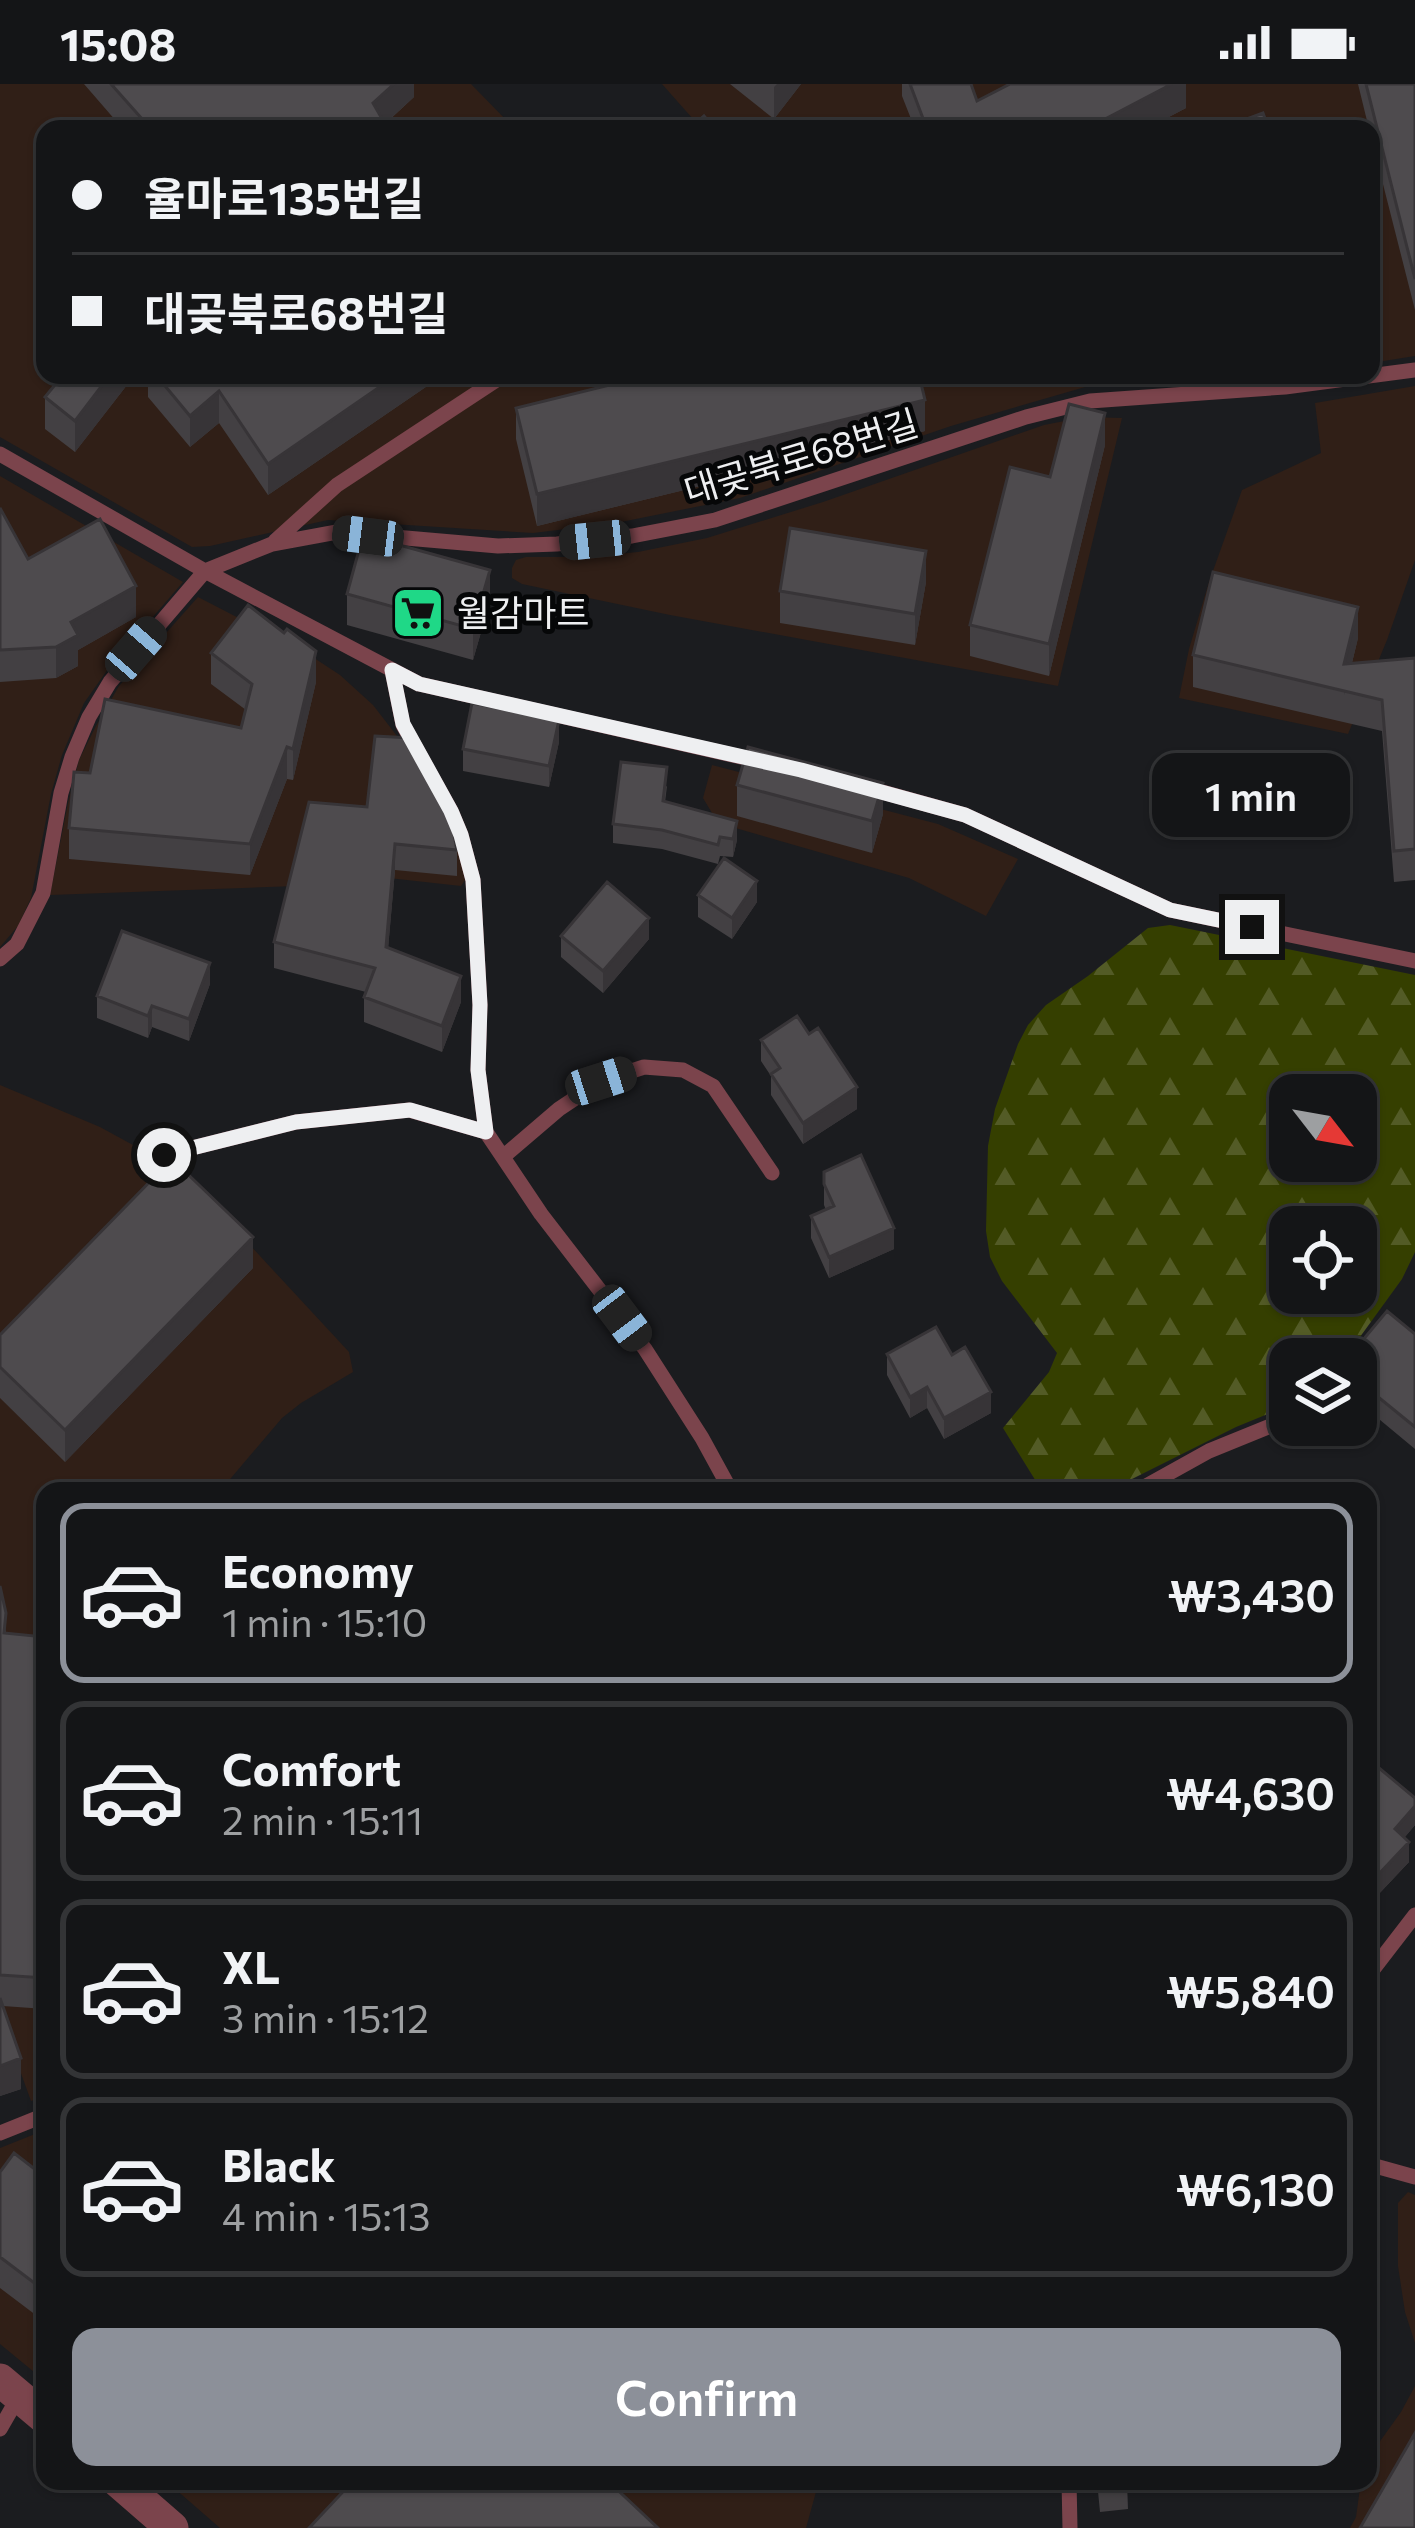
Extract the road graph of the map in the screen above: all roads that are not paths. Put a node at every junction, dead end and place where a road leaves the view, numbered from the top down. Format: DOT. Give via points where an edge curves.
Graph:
graph roads {
  1 [pos="1415,370"];
  2 [pos="1380,375"];
  3 [pos="490,384"];
  4 [pos="1308,384"];
  5 [pos="0,454"];
  6 [pos="272,544"];
  7 [pos="205,571"];
  8 [pos="392,670"];
  9 [pos="779,765"];
  10 [pos="842,782"];
  11 [pos="0,959"];
  12 [pos="1415,961"];
  13 [pos="486,1132"];
  14 [pos="164,1155"];
  15 [pos="503,1157"];
  16 [pos="772,1173"];
  17 [pos="1269,1427"];
  18 [pos="726,1482"];
  19 [pos="1153,1482"];
  20 [pos="1415,1915"];
  21 [pos="1377,1964"];
  22 [pos="36,2119"];
  23 [pos="0,2133"];
  24 [pos="1377,2166"];
  25 [pos="1415,2176"];
  26 [pos="22,2398"];
  27 [pos="0,2429"];
  28 [pos="128,2490"];
  29 [pos="1070,2490"];
  30 [pos="172,2528"];
  31 [pos="1070,2528"];
  1 -- 2 [label="lane, 대곶북로68번길"];
  3 -- 6 [label="lane" via="337,484"];
  4 -- 6 [label="lane, 대곶북로68번길" via="1090,401 715,520 632,536 498,545 337,532"];
  5 -- 7 [label="lane"];
  6 -- 7 [label="lane, 대곶북로68번길"];
  7 -- 8 [label="lane"];
  7 -- 11 [label="lane, 대곶북로68번길" via="89,717 61,793 43,892"];
  8 -- 9 [label="lane" via="419,684"];
  8 -- 13 [label="lane" via="403,724 451,811 473,880"];
  10 -- 12 [label="lane" via="965,815 1170,910"];
  13 -- 14 [label="lane" via="410,1110 296,1122"];
  13 -- 15 [label="lane"];
  15 -- 16 [label="lane" via="601,1081 644,1067 683,1070 713,1086"];
  15 -- 18 [label="lane" via="646,1349"];
  17 -- 19 [label="lane"];
  20 -- 21 [label="lane"];
  22 -- 23 [label="lane"];
  24 -- 25 [label="lane"];
  26 -- 27 [label="lane"];
  28 -- 30 [label="street"];
  29 -- 31 [label="lane"];
}
